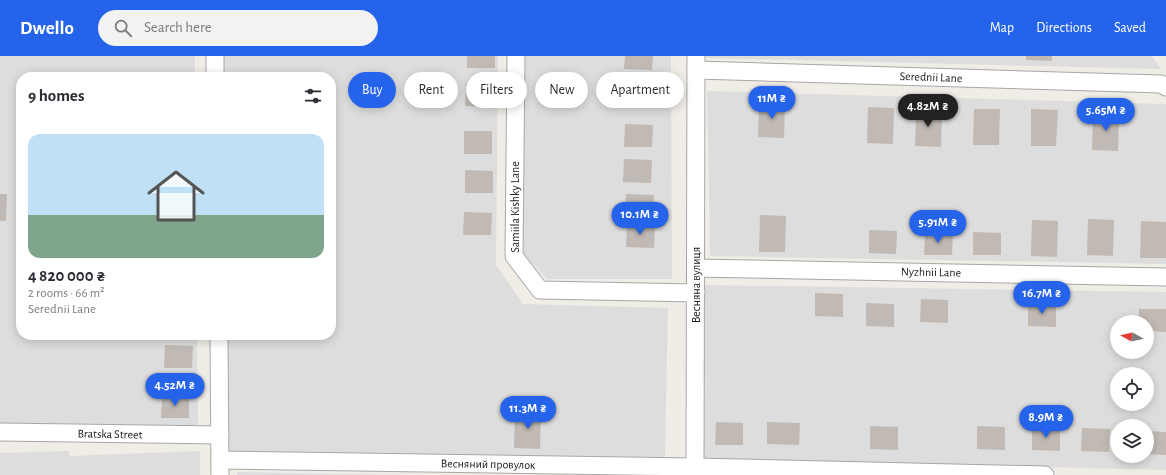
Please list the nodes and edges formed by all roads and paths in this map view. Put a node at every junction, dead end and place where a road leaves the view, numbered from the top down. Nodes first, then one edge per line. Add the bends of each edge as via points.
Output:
1 (215, 56) edge
2 (516, 56) edge
3 (696, 63) edge
4 (215, 72) edge
5 (1166, 86) edge
6 (696, 268) junction
7 (1166, 277) edge
8 (696, 293) junction
9 (219, 340) edge
10 (0, 432) edge
11 (220, 435) junction
12 (220, 467) edge
13 (695, 467) junction
14 (1044, 475) edge

1 - 4 street
2 - 8 street, Samiila Kishky Lane via 514,256 540,290
3 - 5 street, Serednii Lane
3 - 6 street, Весняна вулиця
6 - 7 street, Nyzhnii Lane
6 - 8 street, Весняна вулиця
8 - 13 street, Весняна вулиця
9 - 11 street
10 - 11 street, Bratska Street
11 - 12 street
12 - 13 street, Весняний провулок
13 - 14 street, Весняний провулок

